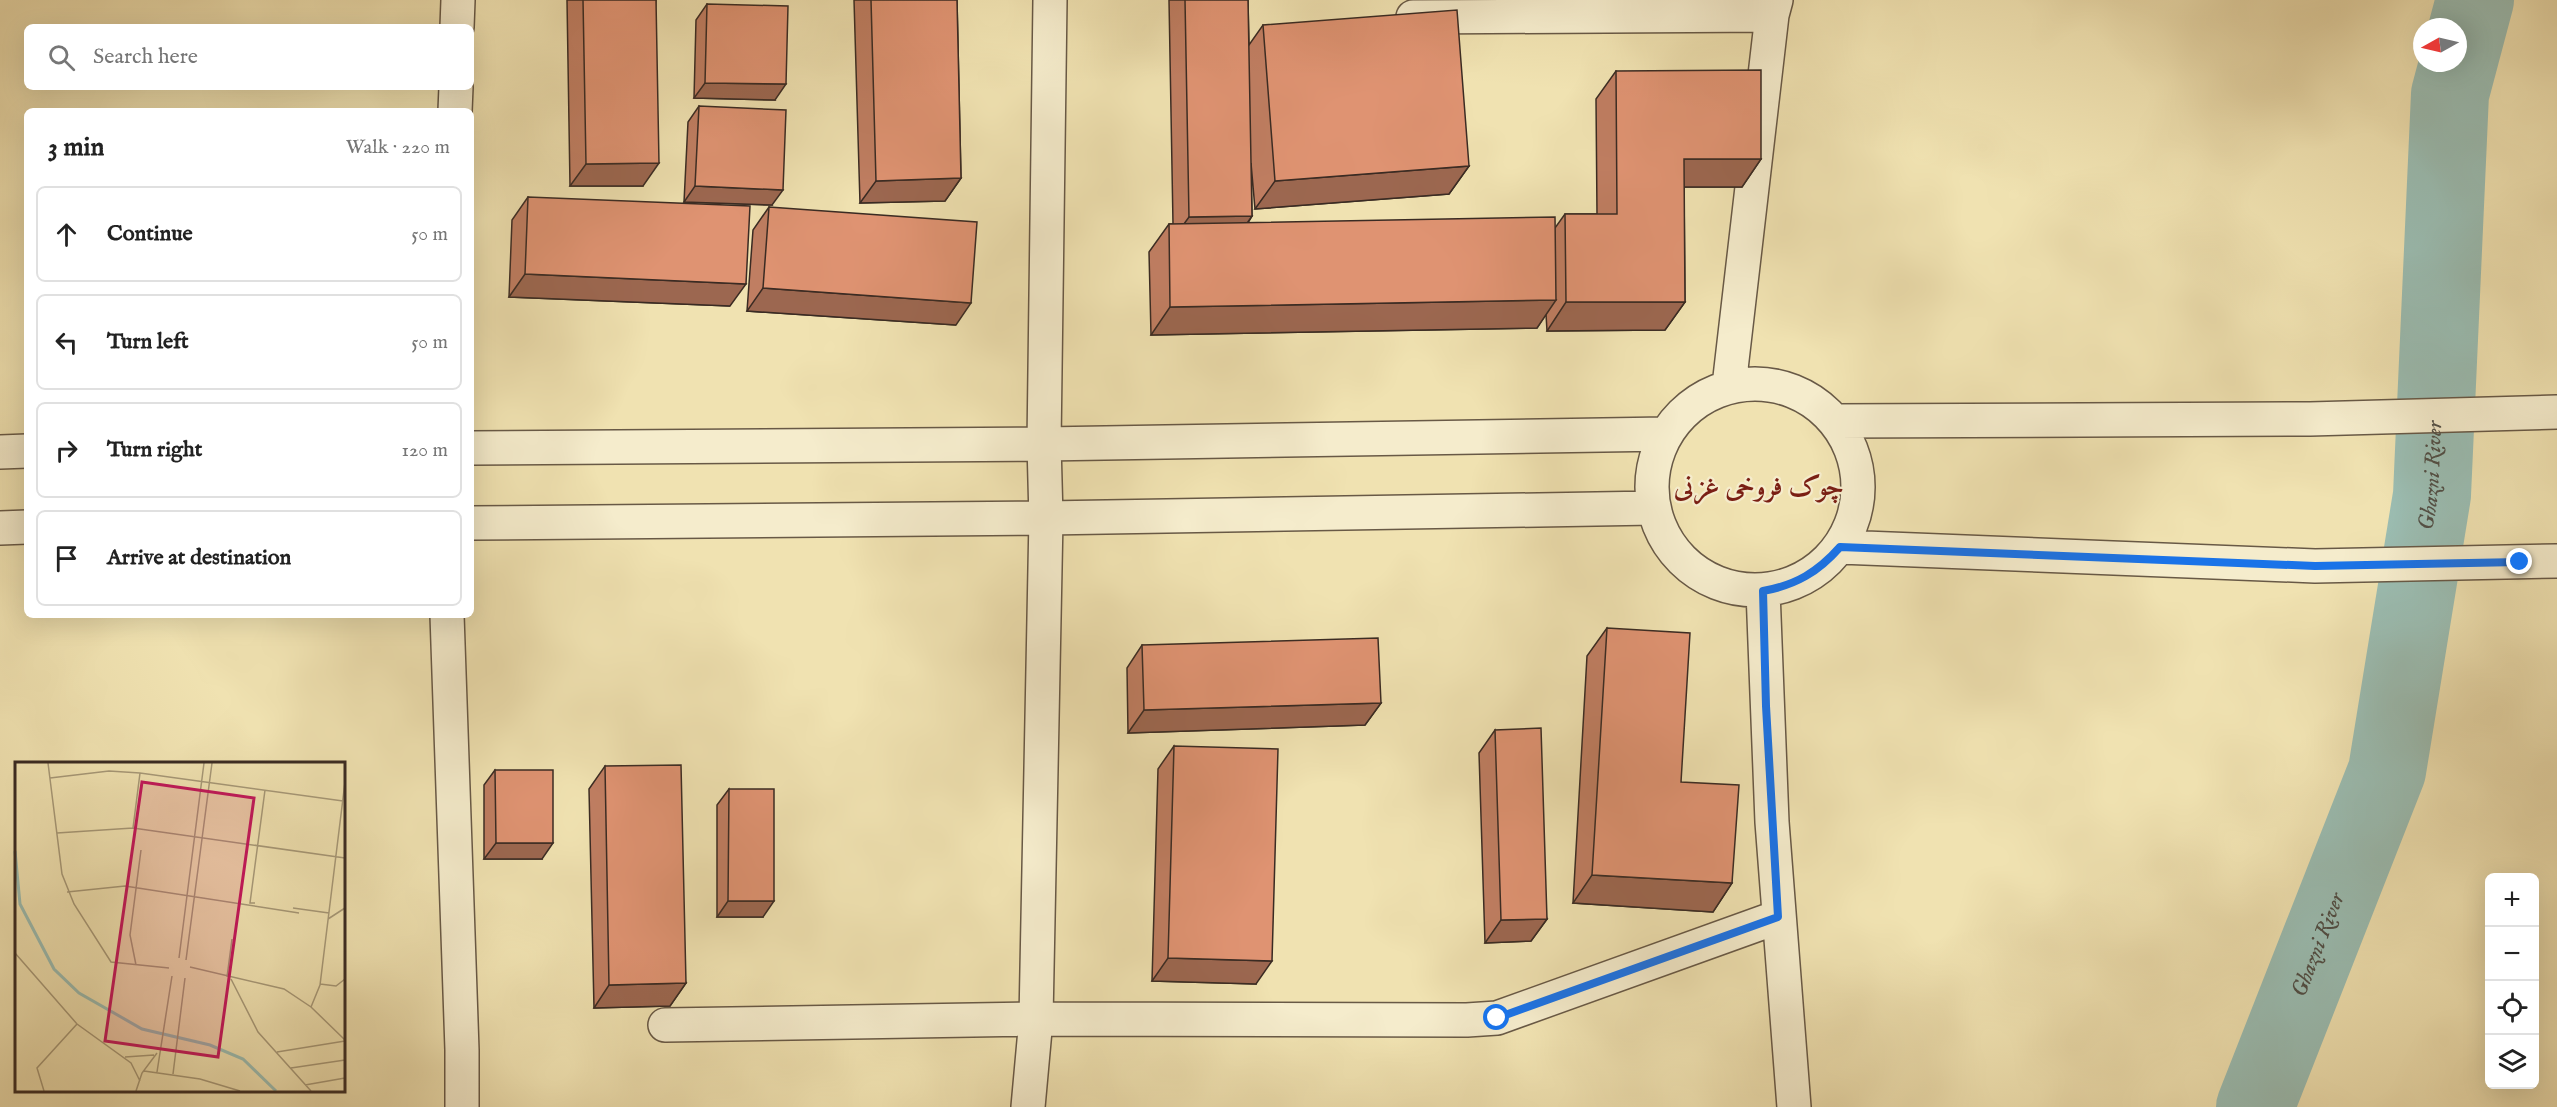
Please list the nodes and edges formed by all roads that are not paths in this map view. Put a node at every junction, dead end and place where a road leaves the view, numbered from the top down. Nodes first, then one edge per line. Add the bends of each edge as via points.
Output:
1 (458, 0) edge
2 (1050, 0) edge
3 (1774, 7) edge
4 (1393, 17) edge
5 (457, 24) edge
6 (456, 90) edge
7 (455, 108) edge
8 (1729, 386) junction
9 (2557, 412) edge
10 (1836, 421) junction
11 (1666, 434) junction
12 (1044, 444) junction
13 (474, 448) edge
14 (24, 451) edge
15 (0, 452) edge
16 (1654, 508) junction
17 (1046, 518) junction
18 (474, 523) edge
19 (24, 527) edge
20 (0, 528) edge
21 (1840, 547) junction
22 (2557, 561) edge
23 (1763, 591) junction
24 (447, 618) edge
25 (1778, 917) junction
26 (1036, 1019) junction
27 (665, 1025) dead end
28 (462, 1107) edge
29 (1028, 1107) edge
30 (1794, 1107) edge

1 - 5 street
2 - 12 street
3 - 4 street
3 - 8 street
6 - 7 street
8 - 10 street via 1768,384 1806,396
8 - 11 street via 1693,403
9 - 10 street via 2310,419
10 - 21 street via 1852,450 1859,483 1854,517
11 - 12 street
11 - 16 street via 1653,470
12 - 13 street
12 - 17 street
14 - 15 street
16 - 17 street
16 - 23 street via 1667,542 1693,570 1726,587
17 - 18 street
17 - 26 street
19 - 20 street
21 - 22 street via 2315,566
21 - 23 street via 1806,578
23 - 25 street
24 - 28 street
25 - 26 street via 1497,1018
25 - 30 street
26 - 27 street
26 - 29 street

